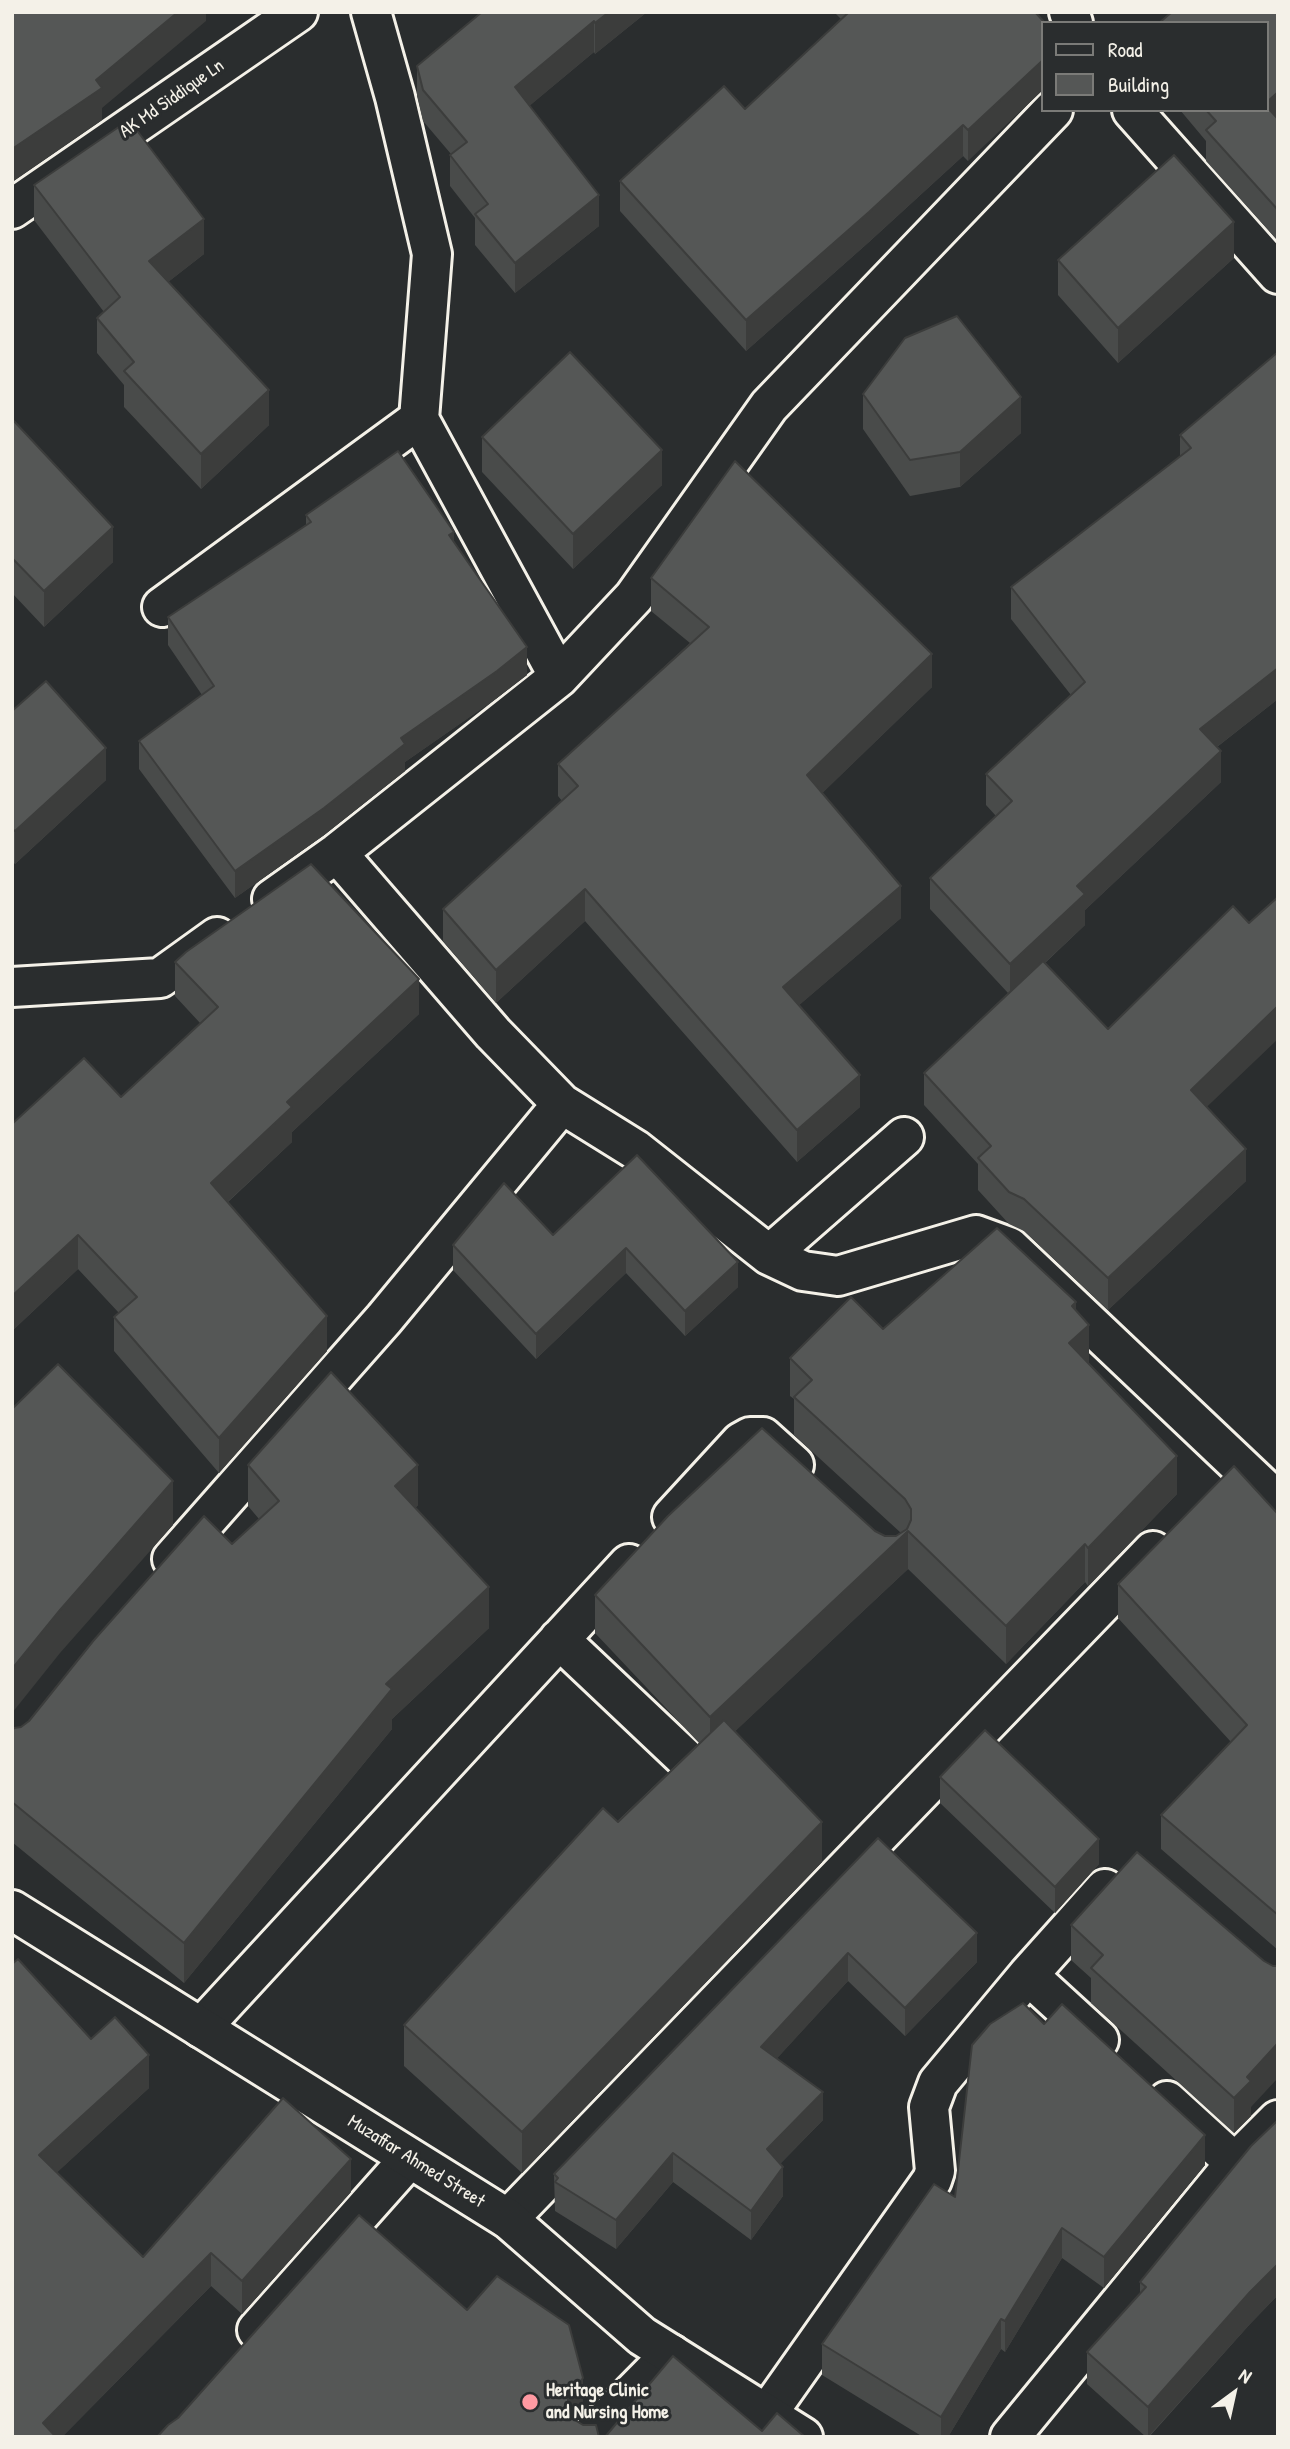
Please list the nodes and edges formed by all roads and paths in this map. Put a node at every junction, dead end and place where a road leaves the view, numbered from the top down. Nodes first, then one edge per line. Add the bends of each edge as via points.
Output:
1 (298, 12) edge
2 (371, 12) edge
3 (1051, 112) edge
4 (1134, 112) edge
5 (12, 209) edge
6 (1278, 274) edge
7 (419, 419) junction
8 (162, 607) dead end
9 (559, 677) junction
10 (337, 853) junction
11 (12, 987) edge
12 (562, 1104) junction
13 (904, 1137) dead end
14 (769, 1255) junction
15 (1237, 1463) junction
16 (822, 1490) edge
17 (1208, 1493) edge
18 (1278, 1502) edge
19 (1180, 1523) edge
20 (149, 1585) edge
21 (559, 1639) junction
22 (688, 1761) edge
23 (1127, 1865) edge
24 (12, 1910) edge
25 (1028, 1975) junction
26 (201, 2028) junction
27 (1278, 2120) edge
28 (409, 2159) junction
29 (1236, 2163) junction
30 (508, 2218) junction
31 (671, 2354) junction
32 (234, 2356) edge
33 (766, 2414) junction
34 (589, 2437) edge
35 (803, 2437) edge
36 (1010, 2437) edge

1 - 5 street, AK Md Siddique Ln
2 - 7 street via 432,254
3 - 9 street via 769,406 634,597
4 - 6 street
7 - 8 street
7 - 9 street
9 - 10 street
10 - 11 street via 160,978
10 - 12 street via 493,1033
12 - 14 street via 636,1150
12 - 20 street via 384,1318
13 - 14 street
14 - 15 street via 803,1271 838,1276 976,1235 1009,1247
15 - 17 street
15 - 18 street
16 - 21 street via 763,1437 741,1442
19 - 30 street
21 - 22 street
21 - 26 street
23 - 25 street
24 - 26 street, Muzaffar Ahmed Street
25 - 29 street
25 - 33 street via 938,2083 929,2107 932,2179
26 - 28 street, Muzaffar Ahmed Street
27 - 29 street
28 - 30 street, Muzaffar Ahmed Street
28 - 32 street
29 - 36 street
30 - 31 street, Muzaffar Ahmed Street via 642,2336
31 - 33 street, Muzaffar Ahmed Street
31 - 34 street
33 - 35 street, Muzaffar Ahmed Street

